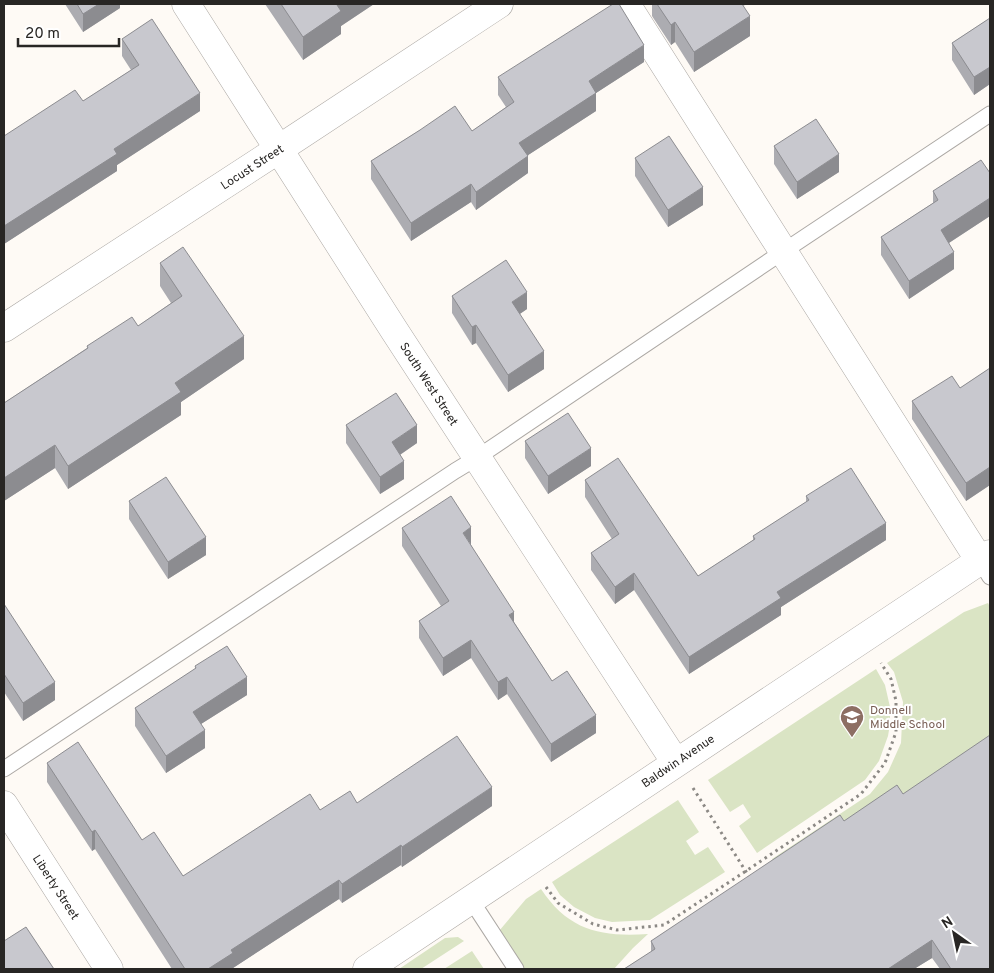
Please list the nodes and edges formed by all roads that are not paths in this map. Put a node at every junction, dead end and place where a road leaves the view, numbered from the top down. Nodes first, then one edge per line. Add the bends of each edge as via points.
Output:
1 (186, 4) edge
2 (499, 4) edge
3 (626, 4) edge
4 (990, 114) edge
5 (279, 149) junction
6 (784, 251) junction
7 (4, 328) edge
8 (478, 457) junction
9 (987, 564) edge
10 (676, 762) junction
11 (4, 769) edge
12 (4, 805) edge
13 (471, 900) junction
14 (109, 969) edge
15 (367, 969) edge
16 (516, 969) edge

1 - 5 street, South West Street
2 - 5 street, Locust Street
3 - 6 street
4 - 6 lane
5 - 7 street, Locust Street
5 - 8 street, South West Street
6 - 8 lane
6 - 9 street
8 - 10 street, South West Street
8 - 11 lane
9 - 10 street, Baldwin Avenue
10 - 13 street, Baldwin Avenue
12 - 14 street, Liberty Street
13 - 15 street, Baldwin Avenue
13 - 16 lane

